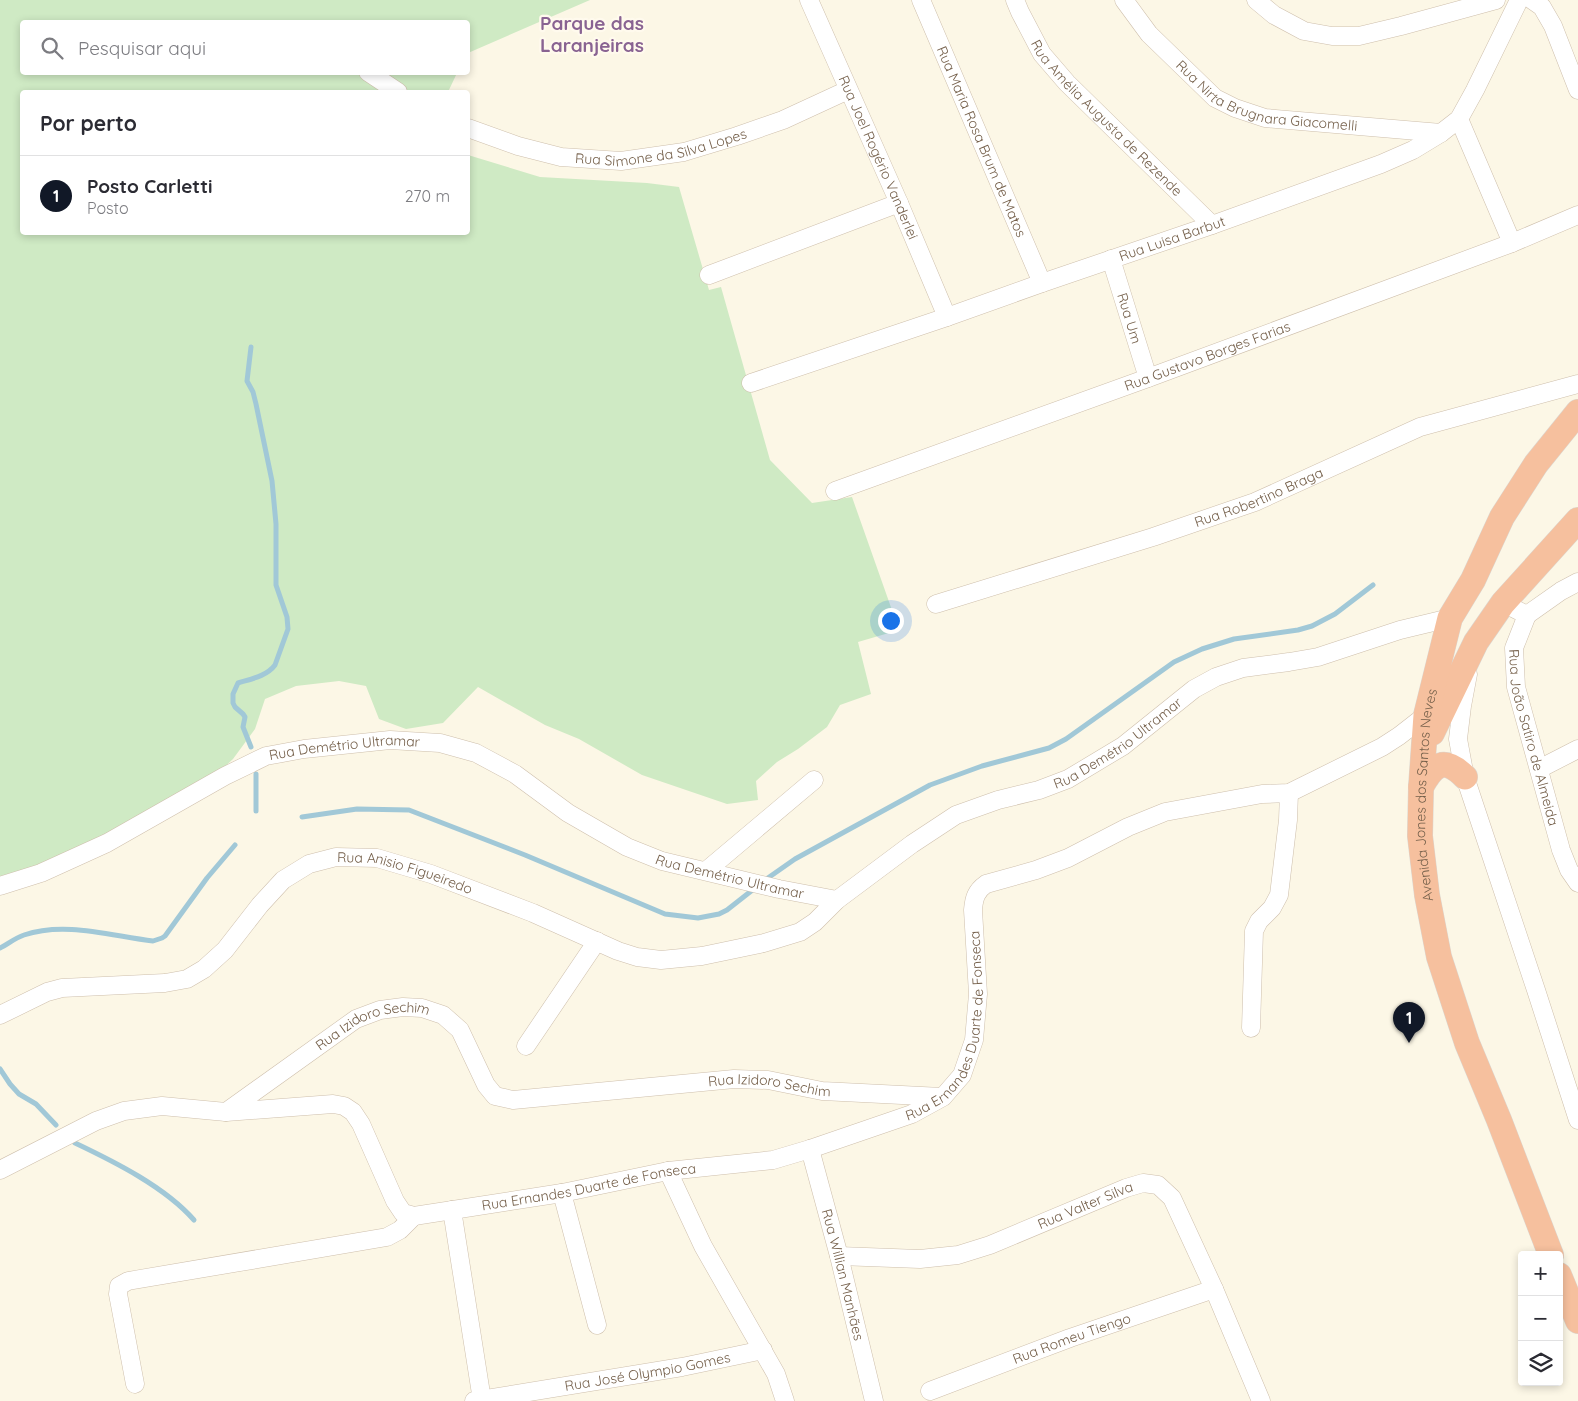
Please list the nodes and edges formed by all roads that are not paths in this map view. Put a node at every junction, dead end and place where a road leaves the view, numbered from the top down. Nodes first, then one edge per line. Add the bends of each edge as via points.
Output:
1 (809, 0) edge
2 (921, 0) edge
3 (1015, 0) edge
4 (1124, 0) edge
5 (1256, 0) edge
6 (1496, 0) edge
7 (1519, 0) edge
8 (1532, 0) edge
9 (372, 75) edge
10 (395, 90) edge
11 (848, 90) junction
12 (1578, 90) edge
13 (1459, 119) junction
14 (470, 129) edge
15 (1441, 133) junction
16 (899, 203) junction
17 (1578, 215) edge
18 (1212, 225) junction
19 (1512, 243) junction
20 (1111, 260) junction
21 (709, 275) dead end
22 (1042, 283) junction
23 (947, 317) junction
24 (1148, 378) junction
25 (751, 382) dead end
26 (1578, 384) edge
27 (1578, 412) edge
28 (835, 491) dead end
29 (1578, 520) edge
30 (1473, 580) junction
31 (1578, 582) edge
32 (1503, 602) junction
33 (936, 604) dead end
34 (1527, 615) junction
35 (1450, 618) junction
36 (1476, 642) junction
37 (1449, 697) junction
38 (1426, 715) junction
39 (1458, 739) junction
40 (1578, 749) edge
41 (1423, 753) junction
42 (1539, 770) junction
43 (1465, 777) junction
44 (814, 780) dead end
45 (1421, 787) junction
46 (1289, 793) junction
47 (706, 871) junction
48 (1578, 883) edge
49 (0, 886) edge
50 (838, 900) junction
51 (597, 941) junction
52 (0, 1016) edge
53 (1251, 1028) dead end
54 (526, 1046) dead end
55 (943, 1097) junction
56 (226, 1112) junction
57 (1578, 1120) edge
58 (810, 1149) junction
59 (0, 1170) edge
60 (668, 1170) junction
61 (562, 1193) junction
62 (452, 1210) junction
63 (414, 1216) junction
64 (1550, 1251) edge
65 (839, 1256) junction
66 (1563, 1285) edge
67 (1214, 1289) junction
68 (1578, 1321) edge
69 (597, 1325) dead end
70 (763, 1350) junction
71 (135, 1384) dead end
72 (930, 1391) dead end
73 (478, 1400) edge
74 (1257, 1400) edge
75 (785, 1401) edge
76 (874, 1401) edge

1 - 11 street, Rua Joel Rogério Vanderlei
2 - 22 street, Rua Maria Rosa Brum de Matos
3 - 18 street, Rua Amélia Augusta de Rezende via 1042,54 1067,83
4 - 15 street, Rua Nirta Brugnara Giacomelli via 1149,34 1215,98 1235,108 1265,118
5 - 6 street via 1274,15 1304,31 1359,36
7 - 13 street, Rua Luisa Barbut
8 - 12 street via 1542,7 1553,26
9 - 10 street
11 - 14 street, Rua Simone da Silva Lopes via 783,120 737,136 684,152 621,161 562,157
11 - 16 street, Rua Joel Rogério Vanderlei
13 - 15 street, Rua Luisa Barbut
13 - 19 street
15 - 18 street, Rua Luisa Barbut via 1382,164
16 - 21 street
16 - 23 street, Rua Joel Rogério Vanderlei
17 - 19 street, Rua Gustavo Borges Farias
18 - 20 street, Rua Luisa Barbut
19 - 24 street, Rua Gustavo Borges Farias
20 - 22 street, Rua Luisa Barbut
20 - 24 street, Rua Um
22 - 23 street, Rua Luisa Barbut
23 - 25 street, Rua Luisa Barbut
24 - 28 street, Rua Gustavo Borges Farias
26 - 33 street, Rua Robertino Braga via 1420,427 1255,502
27 - 30 highway, Avenida Jones dos Santos Neves via 1536,464 1502,517
29 - 32 highway
30 - 35 highway, Avenida Jones dos Santos Neves
30 - 37 highway
31 - 34 street
32 - 34 street
32 - 36 highway
34 - 42 street, Rua João Satiro de Almeida via 1514,648 1516,687
35 - 38 highway, Avenida Jones dos Santos Neves
35 - 50 street, Rua Demétrio Ultramar via 1400,630 1318,657 1243,668 1216,677 1194,689 1123,746 1068,779 956,815
36 - 37 highway
36 - 39 street
37 - 39 street
37 - 41 highway
38 - 41 highway, Avenida Jones dos Santos Neves
38 - 46 street, Rua Ernandes Duarte de Fonseca via 1382,746
39 - 43 street
40 - 42 street
41 - 45 highway, Avenida Jones dos Santos Neves
42 - 48 street, Rua João Satiro de Almeida via 1560,850
43 - 45 highway via 1456,768 1439,766
43 - 57 street
44 - 47 street
45 - 64 highway, Avenida Jones dos Santos Neves via 1420,836 1439,957 1467,1043
46 - 53 street via 1279,895 1254,931
46 - 55 street, Rua Ernandes Duarte de Fonseca via 1262,794 1164,812 1068,858 986,884 980,889 974,897 973,910 978,994 974,1040 962,1075
47 - 49 street, Rua Demétrio Ultramar via 627,847 476,752 440,743 390,740 266,756 107,843 41,873
47 - 50 street, Rua Demétrio Ultramar
50 - 51 street, Rua Anisio Figueiredo via 800,932 702,956 653,959 631,955
51 - 52 street, Rua Anisio Figueiredo via 431,874 377,858 336,857 309,864 283,880 225,950 187,978 165,983 62,988 47,992
51 - 54 street
55 - 56 street, Rua Izidoro Sechim via 822,1091 768,1080 734,1079 513,1100 495,1096 486,1085 460,1030 449,1020 422,1008 403,1007 380,1010 356,1019
55 - 58 street, Rua Ernandes Duarte de Fonseca via 912,1114
56 - 59 street via 162,1106 124,1110
56 - 63 street via 333,1104 344,1106 361,1124 403,1213
58 - 60 street, Rua Ernandes Duarte de Fonseca via 772,1160
58 - 65 street, Rua Willian Manhães
60 - 61 street, Rua Ernandes Duarte de Fonseca
60 - 70 street via 703,1246
61 - 62 street, Rua Ernandes Duarte de Fonseca
61 - 69 street
62 - 63 street, Rua Ernandes Duarte de Fonseca
62 - 73 street
63 - 71 street via 387,1237 128,1281 119,1286
65 - 67 street, Rua Valter Silva via 920,1259 958,1256 1143,1183 1158,1186 1172,1198
65 - 76 street, Rua Willian Manhães
66 - 68 highway
67 - 72 street, Rua Romeu Tiengo via 1070,1338
67 - 74 street, Rua Valter Silva
70 - 73 street, Rua José Olympio Gomes via 682,1367
70 - 75 street

